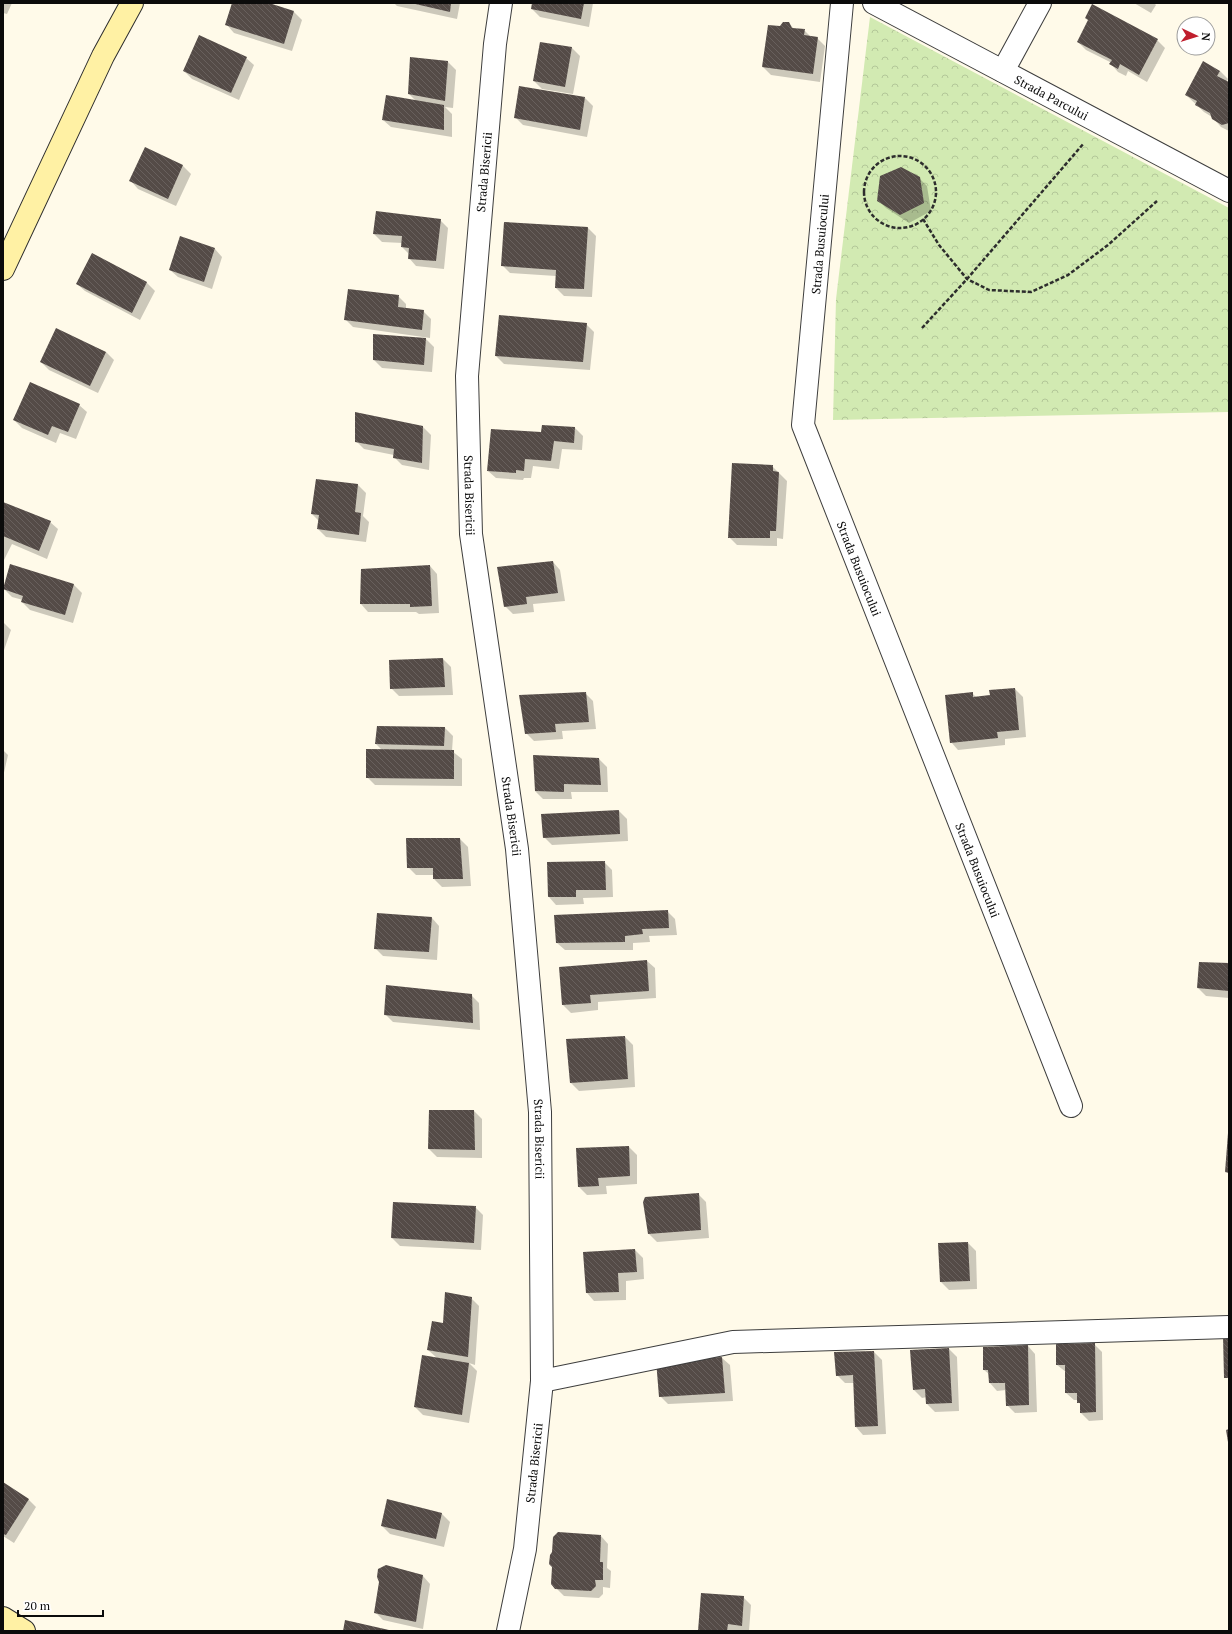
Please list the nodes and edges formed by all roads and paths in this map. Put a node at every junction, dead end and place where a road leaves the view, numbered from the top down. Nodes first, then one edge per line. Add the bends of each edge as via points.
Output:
1 (132, 3) edge
2 (501, 3) edge
3 (842, 3) edge
4 (874, 3) edge
5 (1040, 3) edge
6 (1003, 71) junction
7 (1102, 122) junction
8 (1229, 190) edge
9 (1157, 201) dead end
10 (923, 218) junction
11 (3, 269) edge
12 (967, 279) junction
13 (922, 328) dead end
14 (1071, 1106) dead end
15 (1229, 1327) edge
16 (542, 1381) junction
17 (3, 1618) edge
18 (24, 1631) edge
19 (508, 1631) edge

1 - 11 main road via 103,56
2 - 16 street, Strada Bisericii via 495,44 467,376 471,534 517,849 538,1096
3 - 14 street, Strada Busuiocului via 803,425
4 - 6 street, Strada Parcului
5 - 6 street
6 - 7 street, Strada Parcului
7 - 8 street, Strada Parcului
7 - 12 path
9 - 12 path via 1108,245 1068,275 1031,292 989,290
10 - 10 path via 931,209 935,198 935,186 924,165 903,156 891,157 871,170 864,192 871,214 891,227 902,228 914,225
10 - 12 path via 939,245
12 - 13 path
15 - 16 street via 733,1342
16 - 19 street, Strada Bisericii via 525,1549
17 - 18 main road

